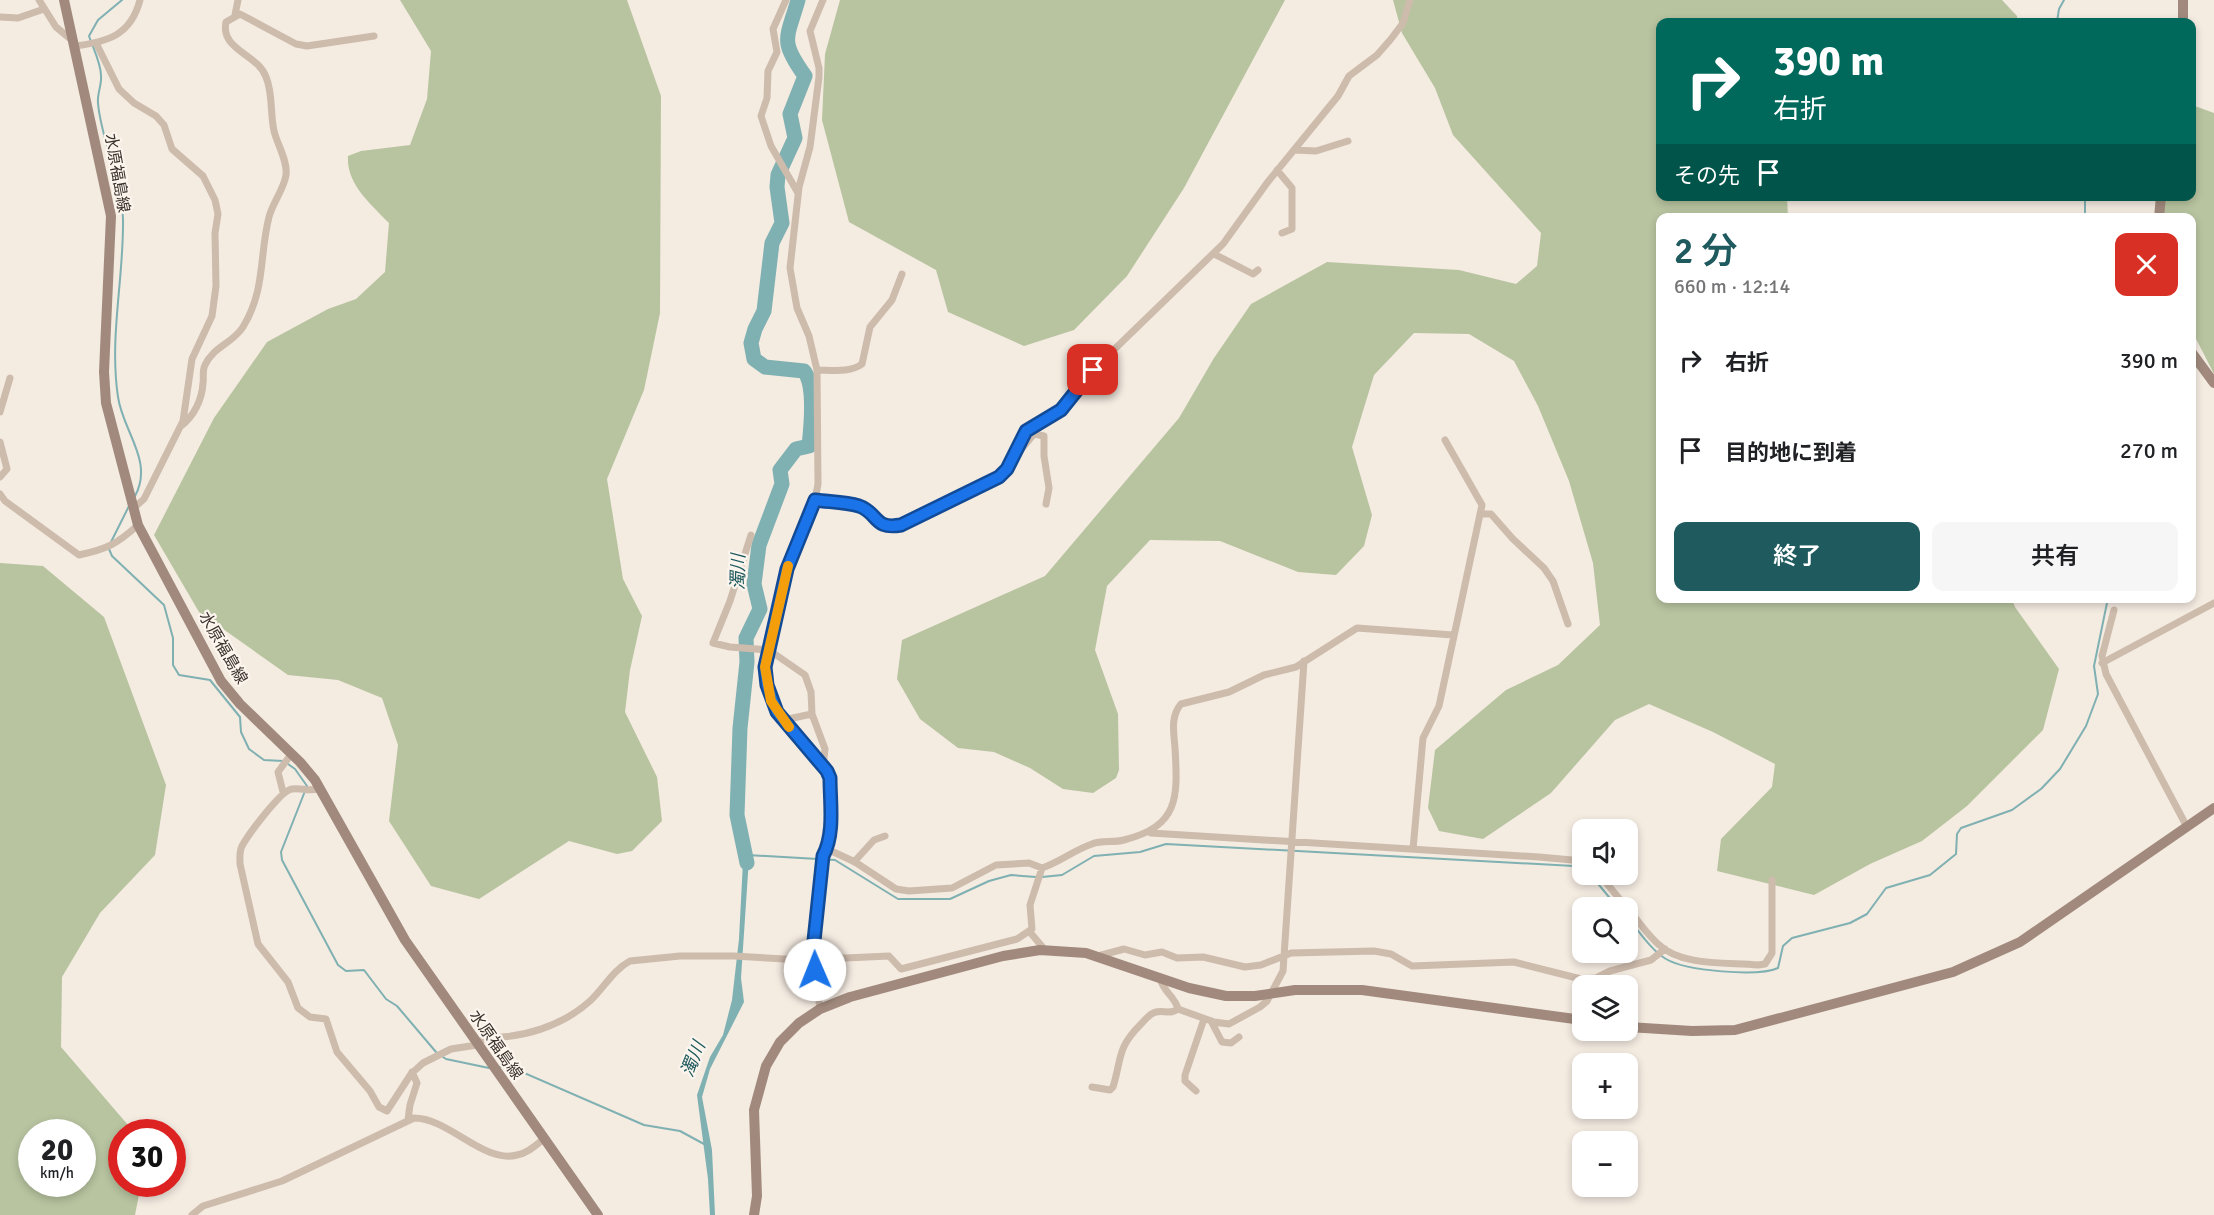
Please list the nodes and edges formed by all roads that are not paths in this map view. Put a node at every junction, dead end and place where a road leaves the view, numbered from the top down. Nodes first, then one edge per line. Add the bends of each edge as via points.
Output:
1 (39, 0) edge
2 (64, 0) edge
3 (140, 0) edge
4 (238, 0) edge
5 (786, 0) edge
6 (823, 0) edge
7 (1410, 0) edge
8 (2183, 0) edge
9 (44, 9) junction
10 (235, 15) junction
11 (0, 17) edge
12 (2183, 18) edge
13 (374, 36) dead end
14 (96, 43) junction
15 (75, 44) junction
16 (1348, 141) dead end
17 (1295, 150) junction
18 (1277, 170) junction
19 (798, 193) junction
20 (1282, 233) dead end
21 (1214, 254) junction
22 (1258, 270) dead end
23 (902, 274) dead end
24 (2196, 358) edge
25 (817, 370) junction
26 (10, 378) dead end
27 (2214, 383) edge
28 (0, 412) edge
29 (181, 426) junction
30 (1445, 440) dead end
31 (0, 442) edge
32 (1012, 459) junction
33 (0, 477) edge
34 (0, 494) edge
35 (815, 500) junction
36 (1046, 504) dead end
37 (135, 507) junction
38 (1480, 514) junction
39 (138, 525) junction
40 (751, 535) dead end
41 (2214, 603) edge
42 (2114, 610) dead end
43 (1568, 624) dead end
44 (1453, 635) junction
45 (769, 650) junction
46 (1304, 661) junction
47 (2102, 663) junction
48 (812, 714) junction
49 (783, 720) junction
50 (292, 753) junction
51 (823, 767) junction
52 (319, 788) junction
53 (283, 792) junction
54 (2214, 808) edge
55 (2187, 826) junction
56 (1148, 833) junction
57 (885, 836) dead end
58 (827, 849) junction
59 (1290, 849) junction
60 (1413, 849) junction
61 (1572, 860) edge
62 (854, 862) junction
63 (1041, 871) junction
64 (1773, 880) dead end
65 (1608, 885) edge
66 (1618, 897) edge
67 (1638, 923) edge
68 (1029, 931) junction
69 (1045, 950) junction
70 (1661, 953) junction
71 (1283, 955) junction
72 (1098, 956) junction
73 (813, 960) junction
74 (1160, 978) junction
75 (1270, 994) junction
76 (820, 1009) junction
77 (1178, 1009) junction
78 (1572, 1019) edge
79 (1208, 1020) junction
80 (1638, 1028) edge
81 (1239, 1037) dead end
82 (477, 1045) junction
83 (412, 1072) junction
84 (1092, 1087) dead end
85 (1196, 1091) dead end
86 (408, 1120) junction
87 (545, 1138) junction
88 (192, 1215) edge
89 (598, 1215) edge
90 (754, 1215) edge

1 - 9 street
2 - 15 street, 水原福島線
3 - 14 street via 127,27
4 - 10 street
5 - 19 street via 773,29 777,52 768,71 767,98 760,116 771,146
6 - 19 street via 810,31 819,68 810,147
7 - 17 street via 1403,23 1391,39 1349,76
8 - 12 street
9 - 11 street via 18,18
9 - 15 street via 60,32
10 - 13 street via 249,16 297,44 308,46
10 - 29 street via 226,22 224,31 228,41 260,65 266,75 274,131 286,176 269,217 262,278 248,317 242,329 219,347 205,365 196,408
14 - 15 street
14 - 29 street via 119,89 164,125 172,149 203,176 215,200 218,214 212,316 192,359
15 - 37 street, 水原福島線 via 111,216 106,403
16 - 17 street via 1316,151
17 - 18 street
18 - 20 street via 1292,188 1292,229
18 - 21 street
19 - 25 street via 790,268 797,308
21 - 22 street via 1253,274
21 - 32 street via 1093,370 1065,406 1026,431
23 - 25 street via 892,300 870,327 862,364 850,369
24 - 27 street
25 - 35 street
26 - 28 street
29 - 37 street via 144,499
30 - 38 street via 1482,505
31 - 33 street via 7,469
32 - 35 street via 999,477 901,525 881,525 860,507
32 - 36 street via 1034,434 1044,436 1049,488
34 - 39 street via 79,555 106,550
35 - 45 street via 787,569
37 - 39 street, 水原福島線
38 - 43 street via 1491,514 1544,568 1553,581
38 - 44 street
39 - 50 street, 水原福島線 via 221,681
40 - 45 street via 713,643
41 - 47 street
42 - 47 street
44 - 46 street via 1357,628
44 - 60 street via 1439,706 1423,738
45 - 48 street via 805,675
45 - 49 street via 765,667 767,685 771,701
46 - 56 street via 1229,692 1181,704 1174,718 1177,797
46 - 59 street
47 - 55 street
48 - 49 street
48 - 51 street via 825,749
49 - 51 street
50 - 52 street, 水原福島線
50 - 53 street via 279,772
51 - 58 street via 830,778
52 - 53 street
52 - 82 street, 水原福島線 via 405,940
53 - 83 street via 240,852 258,944 288,982 298,1008 310,1017 326,1019 337,1052 382,1109 390,1109
54 - 55 street
55 - 80 street via 2020,942 1953,972 1735,1030
56 - 59 street
56 - 63 street via 1091,844
57 - 62 street via 874,840
58 - 62 street
58 - 73 street via 823,856
59 - 60 street
59 - 71 street
60 - 61 street
62 - 63 street via 896,889 909,891 952,888 996,865 1029,862
63 - 68 street via 1030,905 1033,924
64 - 70 street via 1772,953 1765,964 1694,960
65 - 66 street
67 - 70 street
68 - 69 street
68 - 73 street via 1017,939 901,969 890,956
69 - 72 street
69 - 76 street via 1003,956 850,997
70 - 71 street via 1596,978 1581,979 1514,962 1412,966 1391,954 1374,951
71 - 72 street via 1245,968 1203,957 1177,958 1162,952 1145,955 1124,949
71 - 75 street via 1283,971
72 - 74 street
73 - 76 street
73 - 82 street via 734,956 630,961 591,1000 557,1023 518,1035 485,1037
74 - 75 street via 1226,996
74 - 77 street via 1162,988
75 - 78 street via 1362,990
75 - 79 street via 1260,1007 1239,1020 1229,1024
76 - 90 street via 780,1041 758,1088 754,1110
77 - 79 street
77 - 84 street via 1150,1015 1123,1045 1113,1087
79 - 81 street via 1222,1042 1231,1043
79 - 85 street via 1185,1075 1185,1081
82 - 83 street via 451,1049
82 - 87 street, 水原福島線
83 - 86 street via 417,1083
86 - 87 street via 432,1120 506,1156 526,1152
86 - 88 street via 282,1181 203,1206
87 - 89 street, 水原福島線

